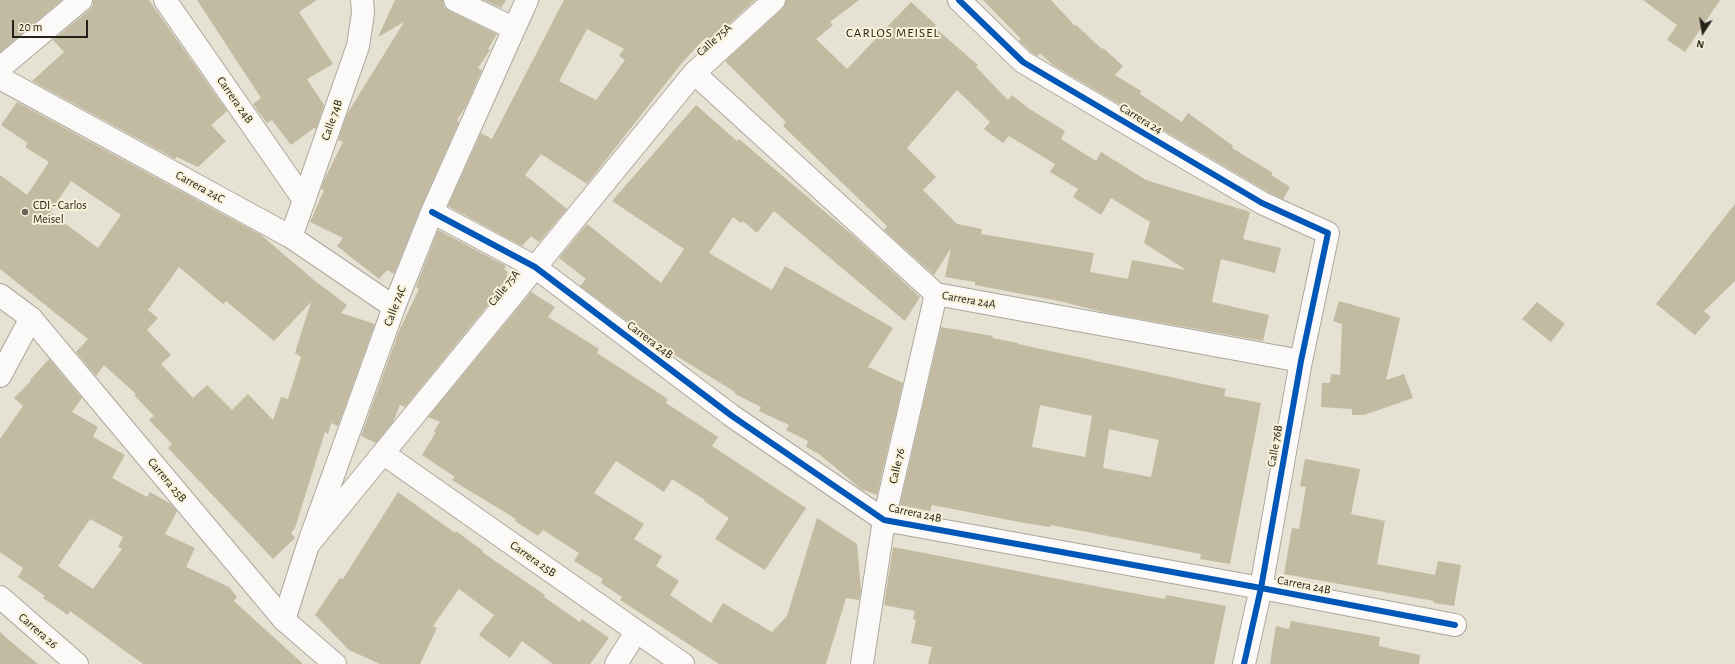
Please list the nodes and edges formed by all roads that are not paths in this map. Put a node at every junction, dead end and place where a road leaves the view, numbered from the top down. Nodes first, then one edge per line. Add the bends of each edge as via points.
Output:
1 (81, 0) edge
2 (165, 0) edge
3 (362, 0) edge
4 (455, 0) edge
5 (527, 0) edge
6 (774, 0) edge
7 (959, 0) edge
8 (513, 28) junction
9 (0, 68) edge
10 (694, 73) junction
11 (0, 78) edge
12 (304, 200) junction
13 (432, 212) junction
14 (1328, 233) joint
15 (291, 237) junction
16 (535, 268) junction
17 (936, 294) junction
18 (0, 295) edge
19 (394, 307) junction
20 (31, 318) junction
21 (1301, 361) junction
22 (0, 376) edge
23 (384, 454) junction
24 (884, 520) junction
25 (308, 545) junction
26 (1261, 588) junction
27 (0, 597) edge
28 (284, 620) junction
29 (1455, 626) dead end
30 (636, 632) junction
31 (77, 664) edge
32 (335, 664) edge
33 (616, 664) edge
34 (683, 664) edge
35 (862, 664) edge
36 (1244, 664) edge

1 - 9 street
2 - 12 street, Carrera 24B
3 - 12 street, Calle 74B via 363,14 358,46
4 - 8 street
5 - 8 street, Calle 74C
6 - 10 street, Calle 75A
7 - 14 street, Carrera 24 via 1023,62 1262,203
8 - 13 street, Calle 74C
10 - 16 street, Calle 75A
10 - 17 street, Carrera 24A
11 - 15 street, Carrera 24C
12 - 15 street, Calle 74B
13 - 16 street, Carrera 24B
13 - 19 street, Calle 74C
14 - 21 street, Calle 76B
15 - 19 street, Carrera 24C
16 - 23 street, Calle 75A
16 - 24 street, Carrera 24B via 732,416
17 - 21 street, Carrera 24A
17 - 24 street, Calle 76
18 - 20 street, Carrera 25B
19 - 25 street, Calle 74C
20 - 22 street
20 - 28 street, Carrera 25B
21 - 26 street, Calle 76B
23 - 25 street, Calle 75A
23 - 30 street, Carrera 25B
24 - 26 street, Carrera 24B
24 - 35 street, Calle 76
25 - 28 street, Calle 74C
26 - 29 street, Carrera 24B
26 - 36 street, Calle 76B
27 - 31 street, Carrera 26
28 - 32 street, Carrera 25B
30 - 33 street
30 - 34 street, Carrera 25B

